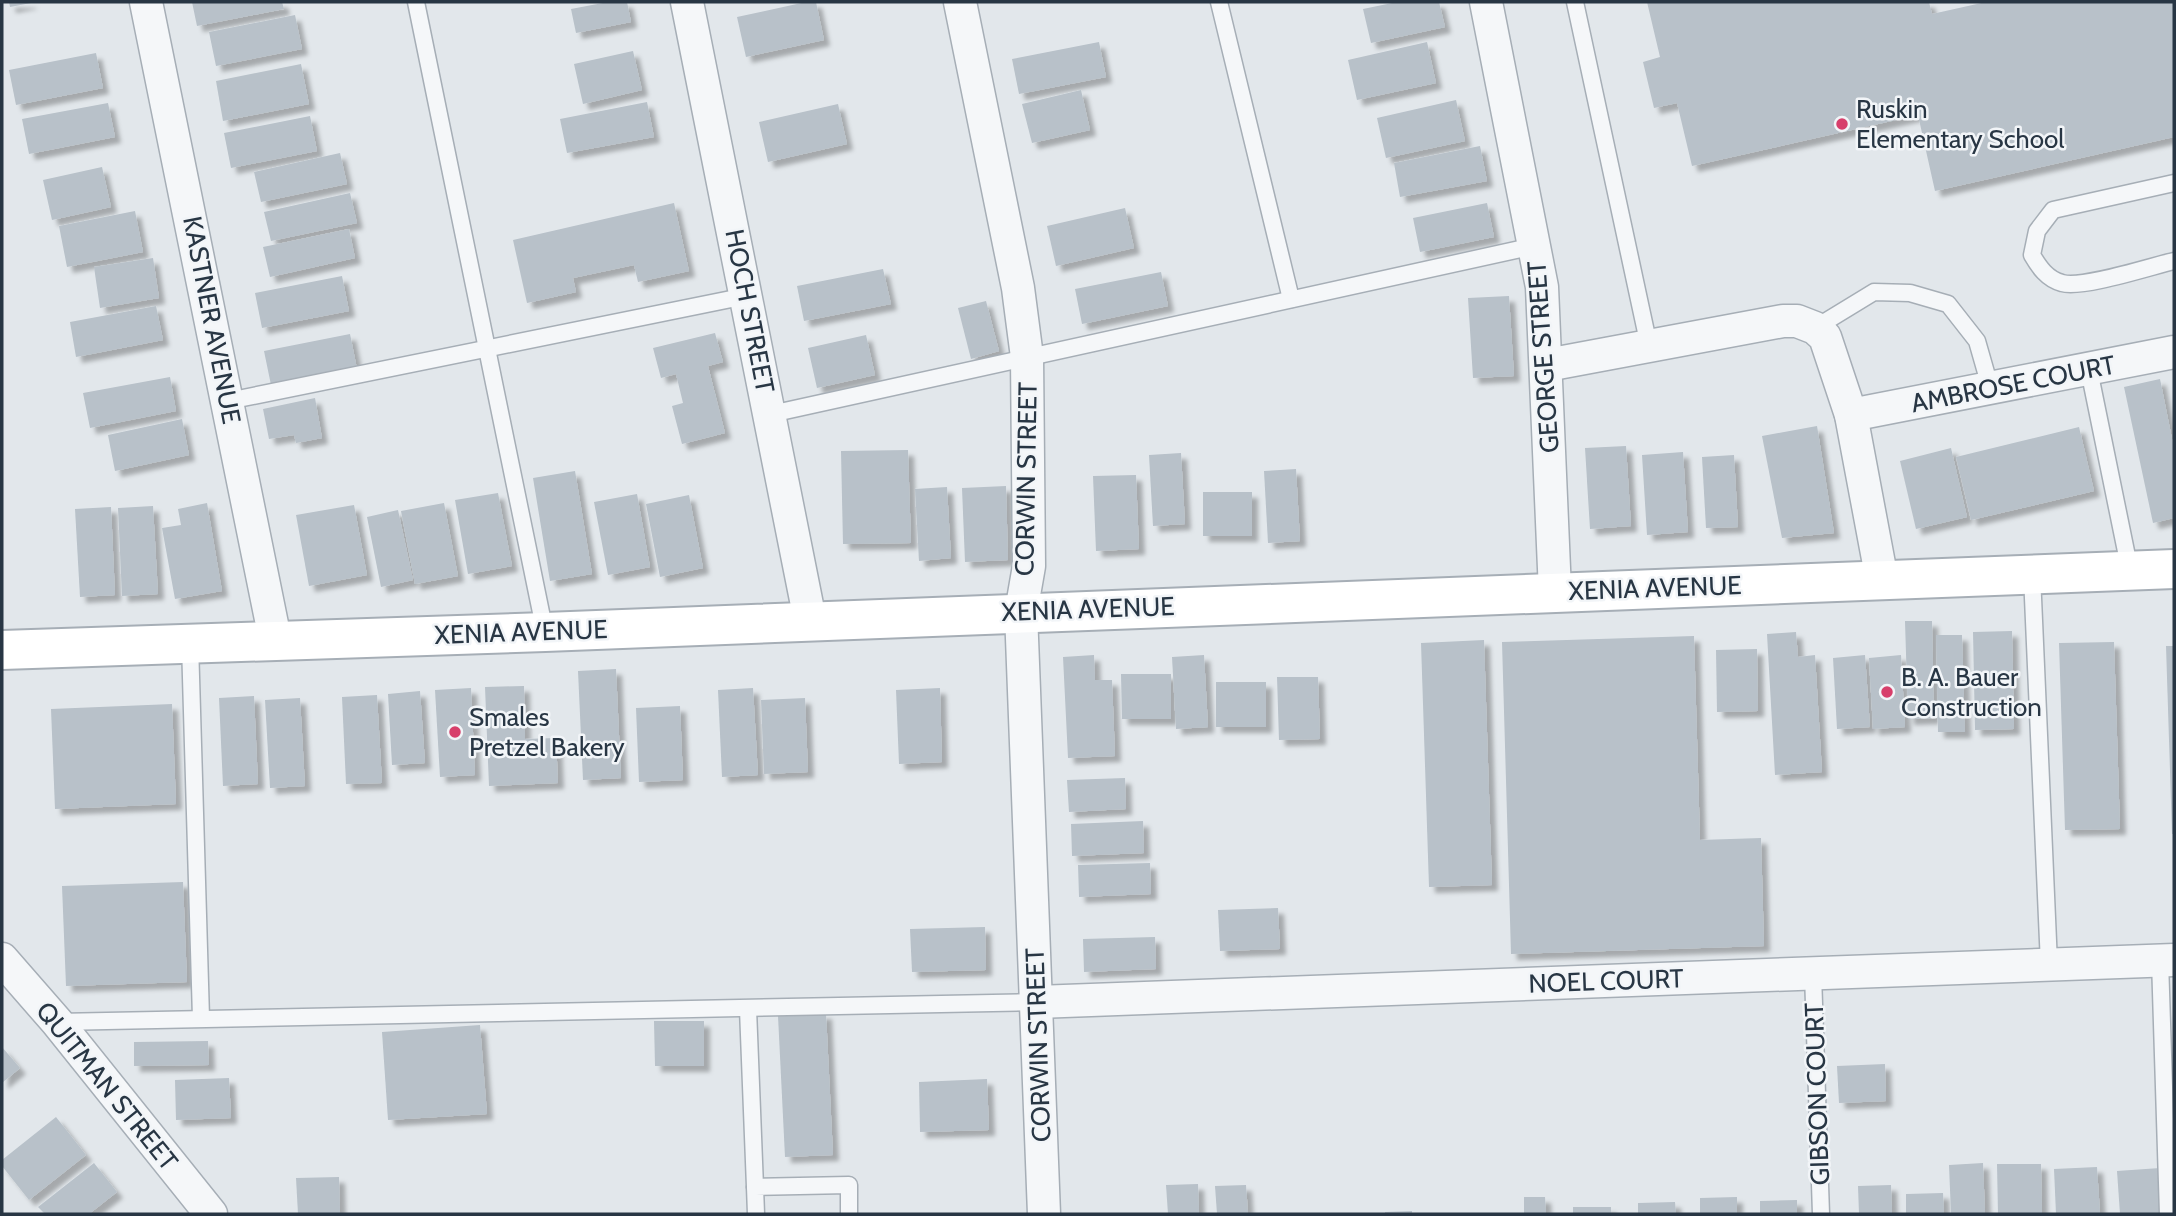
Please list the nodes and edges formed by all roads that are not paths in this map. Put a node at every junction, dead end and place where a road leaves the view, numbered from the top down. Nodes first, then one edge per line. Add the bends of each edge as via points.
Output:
1 (146, 2) edge
2 (416, 2) edge
3 (687, 2) edge
4 (960, 2) edge
5 (1219, 2) edge
6 (1486, 2) edge
7 (1575, 2) edge
8 (2174, 183) edge
9 (1534, 246) junction
10 (2174, 261) edge
11 (746, 296) junction
12 (1292, 299) junction
13 (1815, 328) junction
14 (1649, 346) junction
15 (487, 348) junction
16 (2174, 352) edge
17 (1027, 357) junction
18 (1547, 365) junction
19 (2089, 370) junction
20 (1991, 390) junction
21 (228, 401) junction
22 (771, 414) junction
23 (1851, 415) junction
24 (2174, 569) edge
25 (2130, 571) junction
26 (2032, 575) junction
27 (1882, 580) junction
28 (1555, 592) junction
29 (1021, 611) junction
30 (810, 620) junction
31 (545, 632) junction
32 (275, 639) junction
33 (3, 643) edge
34 (190, 643) junction
35 (2, 959) edge
36 (2167, 960) edge
37 (2049, 964) junction
38 (1813, 974) junction
39 (1037, 1003) junction
40 (748, 1009) junction
41 (201, 1017) junction
42 (57, 1022) junction
43 (755, 1187) junction
44 (211, 1214) edge
45 (755, 1214) edge
46 (849, 1214) edge
47 (1044, 1214) edge
48 (1821, 1214) edge
49 (2168, 1214) edge

1 - 21 street, KASTNER AVENUE
2 - 15 lane
3 - 11 street, HOCH STREET
4 - 17 street, CORWIN STREET via 1018,288
5 - 12 lane
6 - 9 street, GEORGE STREET
7 - 14 lane
8 - 10 lane via 2053,210 2036,231 2032,255 2041,271 2063,284
9 - 12 lane
9 - 18 street, GEORGE STREET via 1542,287
11 - 15 lane
11 - 22 street, HOCH STREET
12 - 17 lane
13 - 14 street via 1783,321
13 - 20 lane via 1874,292 1910,293 1948,304 1977,341
13 - 23 street via 1825,337
14 - 18 street
15 - 21 lane
15 - 31 lane
16 - 19 street, AMBROSE COURT
17 - 22 lane
17 - 29 street, CORWIN STREET via 1029,566
18 - 28 street, GEORGE STREET
19 - 20 street, AMBROSE COURT
19 - 25 lane
20 - 23 street, AMBROSE COURT
21 - 32 street, KASTNER AVENUE
22 - 30 street, HOCH STREET
23 - 27 street
24 - 25 street, XENIA AVENUE
25 - 26 street, XENIA AVENUE
26 - 27 street, XENIA AVENUE
26 - 37 lane
27 - 28 street, XENIA AVENUE
28 - 29 street, XENIA AVENUE
29 - 30 street, XENIA AVENUE
29 - 39 street, CORWIN STREET
30 - 31 street, XENIA AVENUE
31 - 32 street, XENIA AVENUE
32 - 34 street, XENIA AVENUE
33 - 34 street, XENIA AVENUE
34 - 41 lane
35 - 42 street, QUITMAN STREET
36 - 37 street, NOEL COURT
36 - 49 lane
37 - 38 street, NOEL COURT
38 - 39 street, NOEL COURT
38 - 48 lane, GIBSON COURT
39 - 40 lane
39 - 47 street, CORWIN STREET
40 - 41 lane
40 - 43 lane
41 - 42 lane
42 - 44 street, QUITMAN STREET
43 - 45 lane
43 - 46 lane via 849,1185

